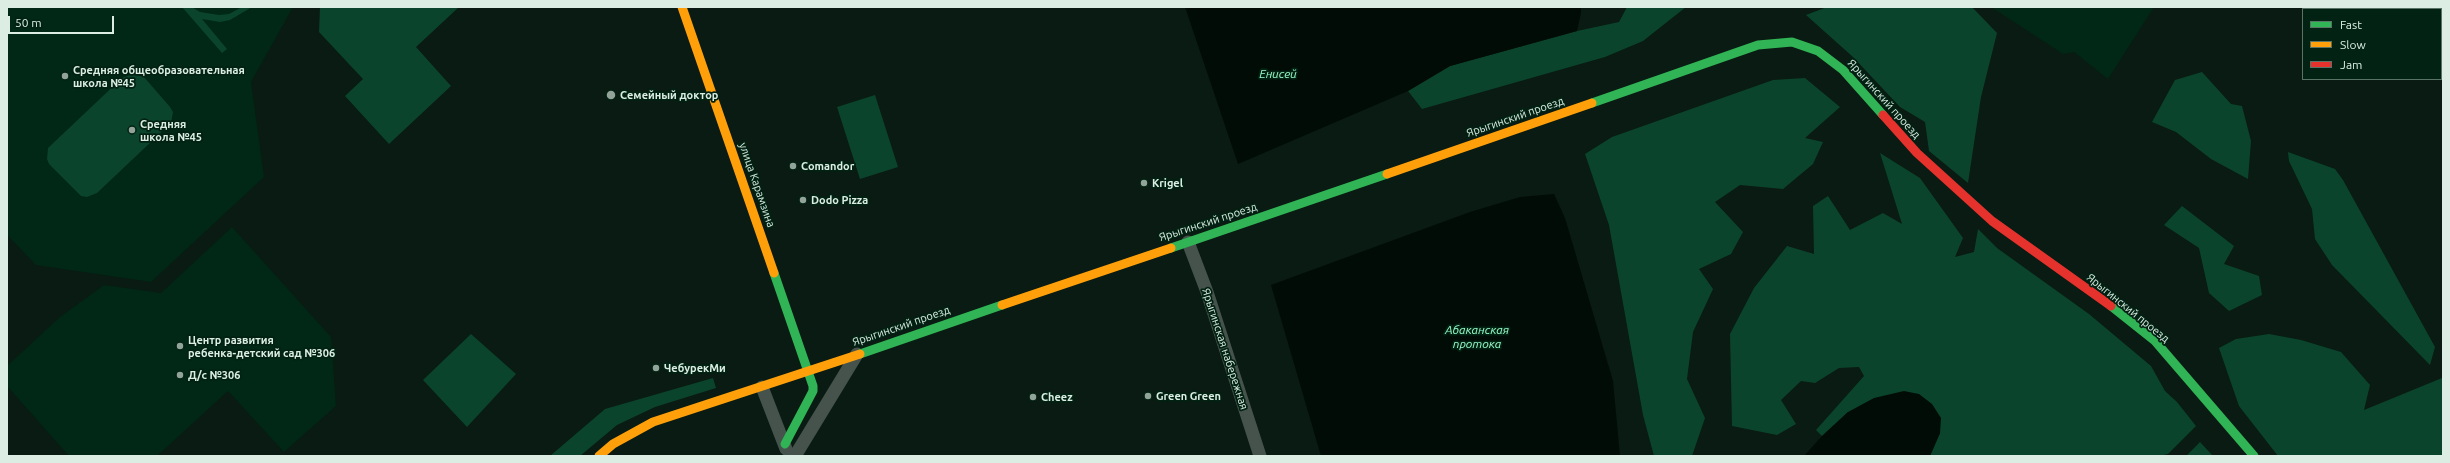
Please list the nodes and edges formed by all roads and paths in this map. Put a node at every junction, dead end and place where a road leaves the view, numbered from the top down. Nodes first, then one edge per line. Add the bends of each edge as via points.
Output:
1 (682, 7) edge
2 (1188, 242) junction
3 (857, 354) junction
4 (809, 371) junction
5 (762, 387) junction
6 (787, 450) edge
7 (599, 456) edge
8 (795, 456) edge
9 (1260, 456) edge
10 (2254, 456) edge

1 - 4 main road, улица Карамзина
2 - 3 main road, Ярыгинский проезд
2 - 9 street, Ярыгинская набережная via 1207,292
2 - 10 main road, Ярыгинский проезд via 1758,45 1792,42 1818,51 1843,70 1917,153 1992,221 2103,300 2155,341
3 - 4 main road, Ярыгинский проезд
3 - 8 street
4 - 5 main road, Ярыгинский проезд
4 - 6 main road, улица Карамзина via 813,391
5 - 6 street
5 - 7 main road, Ярыгинский проезд via 653,422 613,444

